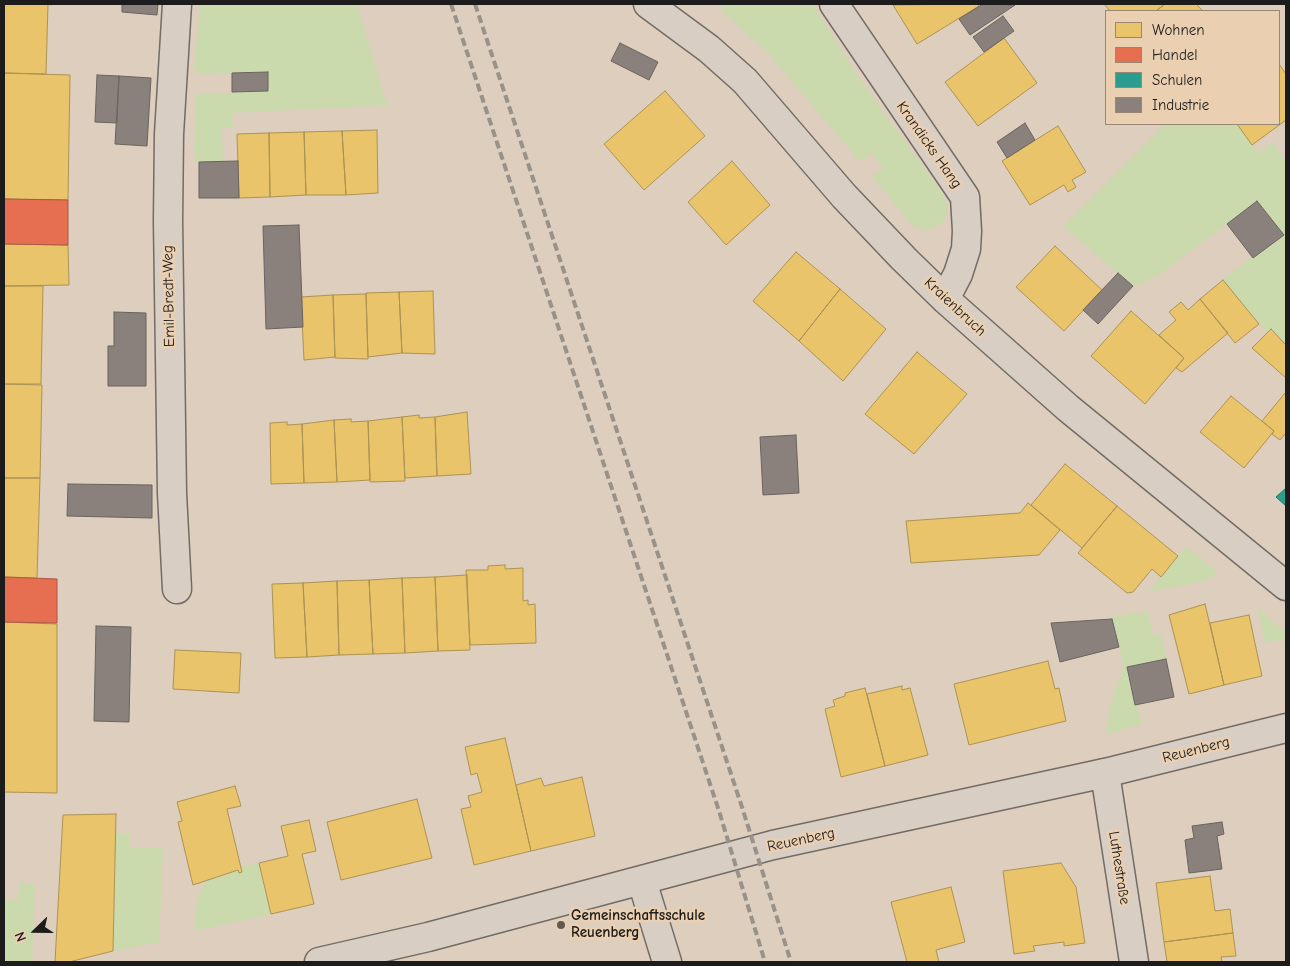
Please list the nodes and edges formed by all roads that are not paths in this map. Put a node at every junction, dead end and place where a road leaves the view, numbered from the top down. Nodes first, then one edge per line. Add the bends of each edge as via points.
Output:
1 (177, 4) edge
2 (648, 4) edge
3 (834, 4) edge
4 (945, 299) junction
5 (1286, 586) edge
6 (178, 589) dead end
7 (1286, 728) edge
8 (1105, 773) junction
9 (642, 881) junction
10 (318, 962) edge
11 (667, 962) edge
12 (1134, 962) edge

1 - 6 street, Emil-Bredt-Weg via 169,134 168,221 172,493
2 - 4 street, Kraienbruch via 745,81 844,196
3 - 4 street, Krandicks Hang via 965,197 966,249
4 - 5 street, Kraienbruch via 1068,408
7 - 8 street, Reuenberg
8 - 9 street, Reuenberg via 773,845
8 - 12 street, Luthestraße
9 - 10 street, Reuenberg
9 - 11 street

